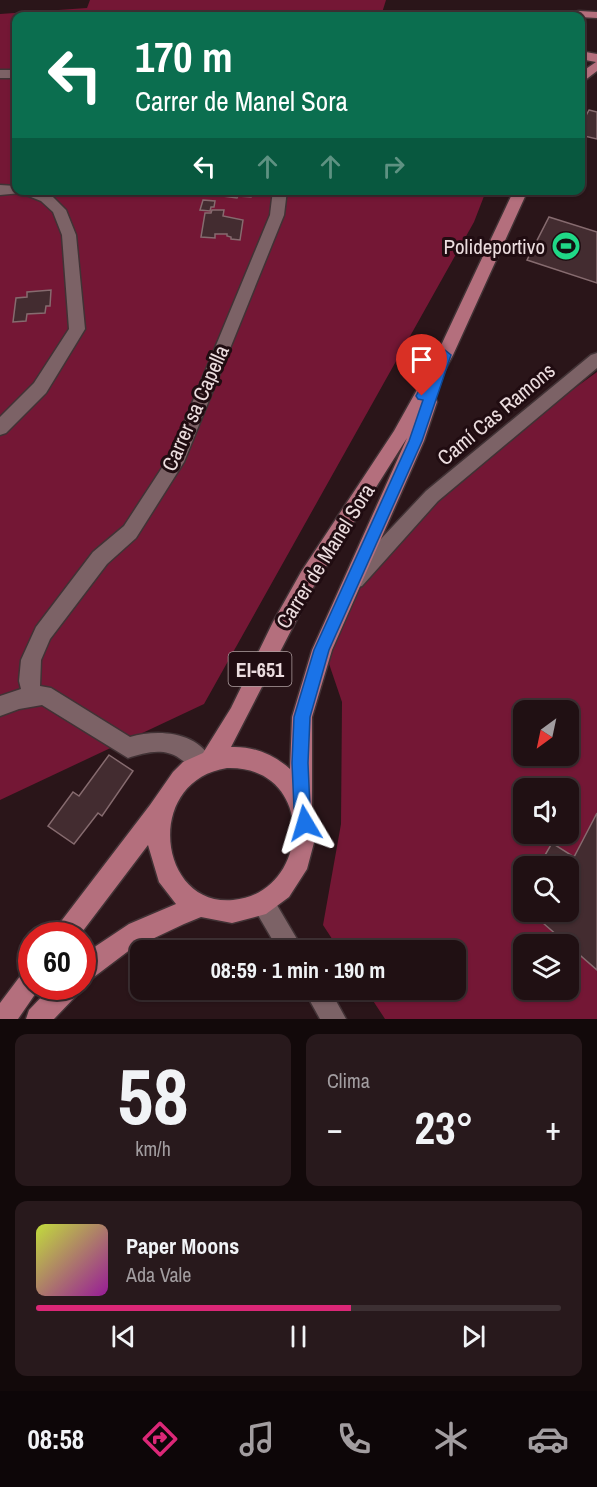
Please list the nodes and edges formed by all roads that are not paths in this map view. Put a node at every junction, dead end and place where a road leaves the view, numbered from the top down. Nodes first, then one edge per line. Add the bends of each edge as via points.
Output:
1 (597, 65) edge
2 (585, 76) edge
3 (38, 195) edge
4 (280, 195) edge
5 (519, 195) edge
6 (445, 355) junction
7 (597, 359) edge
8 (0, 428) edge
9 (352, 584) junction
10 (33, 697) junction
11 (0, 706) edge
12 (207, 762) junction
13 (162, 808) junction
14 (302, 808) junction
15 (263, 903) junction
16 (200, 906) junction
17 (75, 922) edge
18 (285, 940) edge
19 (96, 961) edge
20 (18, 998) edge
21 (55, 1000) edge
22 (322, 1000) edge
23 (3, 1019) edge
24 (38, 1019) edge
25 (334, 1019) edge

1 - 2 main road
3 - 8 street via 59,210 69,235 77,329 40,388
4 - 10 street, Carrer sa Capella via 278,215 178,457 130,532 100,558 43,633 31,660 29,681
5 - 6 main road, Carrer de Manel Sora / EI-651
6 - 9 main road, Carrer de Manel Sora / EI-651 via 415,441
6 - 12 main road, Carrer de Manel Sora / EI-651 via 400,436 308,578 238,716
7 - 9 street, Camí Cas Ramons via 432,496
9 - 14 main road, Carrer de Manel Sora / EI-651 via 322,650 302,717
10 - 11 street
10 - 12 street via 44,695 128,748 152,740 176,743
12 - 13 main road, EI-651 via 178,782
12 - 14 main road, EI-651 via 227,757 259,761 285,779
13 - 16 main road, EI-651 via 157,826 161,865 177,889
13 - 17 main road, EI-651
14 - 15 main road, EI-651 via 305,838 296,869 282,888
15 - 16 main road, EI-651 via 232,912
15 - 18 street
16 - 19 main road via 124,938
20 - 23 main road
21 - 24 main road
22 - 25 street

